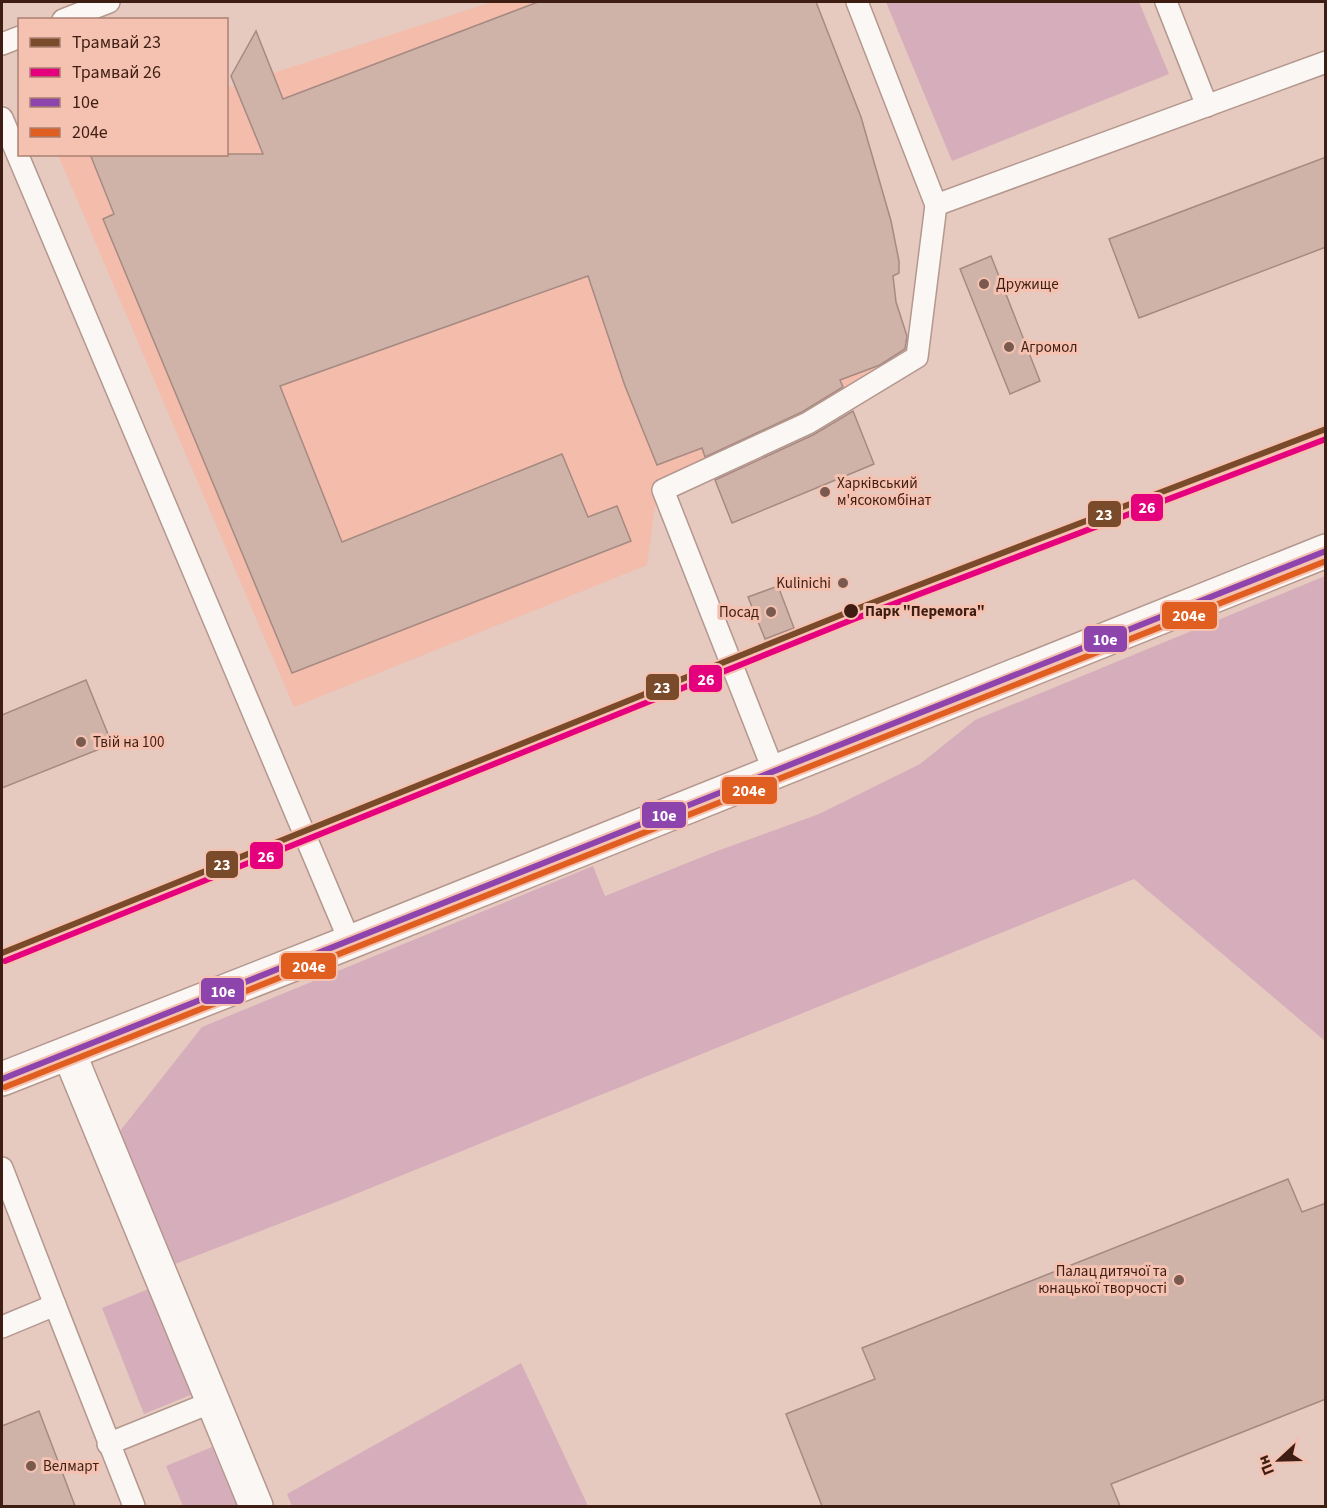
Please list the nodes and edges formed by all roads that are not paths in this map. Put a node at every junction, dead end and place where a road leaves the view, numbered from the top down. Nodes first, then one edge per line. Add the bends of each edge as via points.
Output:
1 (109, 2) edge
2 (857, 2) edge
3 (1166, 2) edge
4 (68, 18) edge
5 (18, 38) edge
6 (2, 44) edge
7 (1326, 62) edge
8 (1207, 106) junction
9 (2, 118) edge
10 (18, 156) edge
11 (18, 156) edge
12 (936, 205) junction
13 (1326, 551) edge
14 (774, 772) junction
15 (350, 942) junction
16 (69, 1053) junction
17 (2, 1079) edge
18 (2, 1168) edge
19 (55, 1305) junction
20 (2, 1327) edge
21 (212, 1402) junction
22 (108, 1444) junction
23 (134, 1506) edge
24 (256, 1506) edge

1 - 4 lane
2 - 12 lane
3 - 8 lane
5 - 6 lane
7 - 8 lane
8 - 12 lane
9 - 11 lane
10 - 15 lane
12 - 14 lane via 917,357 808,423 663,490
13 - 14 main road
14 - 15 main road
15 - 16 main road
16 - 17 main road
16 - 21 main road
18 - 19 lane
19 - 20 lane
19 - 22 lane
21 - 22 lane
21 - 24 main road
22 - 23 lane

